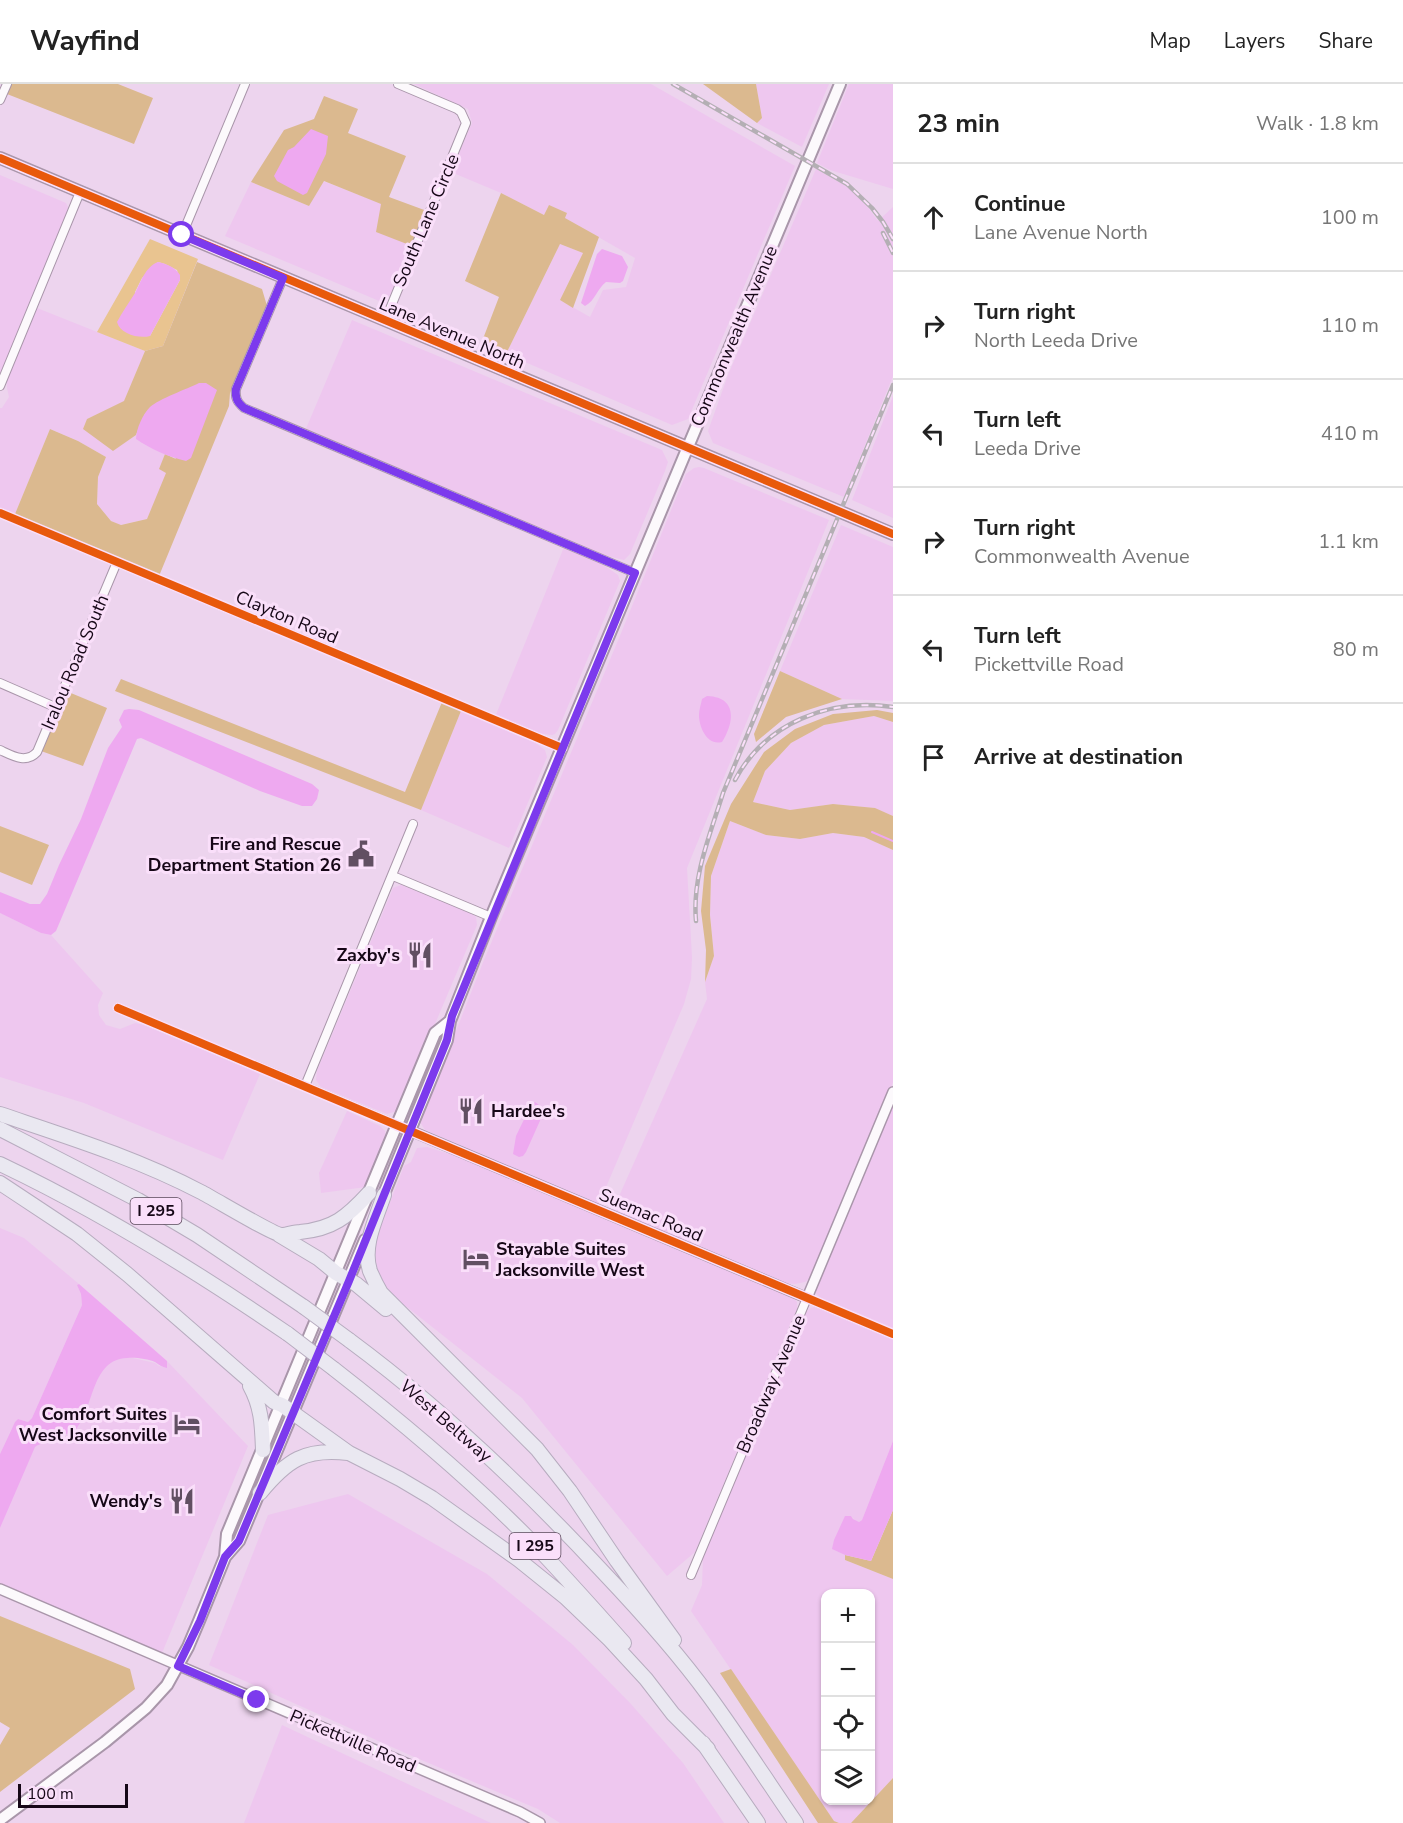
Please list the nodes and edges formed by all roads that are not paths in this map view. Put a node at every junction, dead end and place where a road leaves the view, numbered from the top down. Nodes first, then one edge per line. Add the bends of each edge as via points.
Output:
1 (7, 84) edge
2 (245, 84) edge
3 (398, 84) edge
4 (840, 84) edge
5 (0, 100) edge
6 (0, 158) edge
7 (80, 192) junction
8 (182, 235) junction
9 (283, 278) junction
10 (385, 321) junction
11 (0, 386) edge
12 (687, 447) junction
13 (0, 513) edge
14 (893, 534) edge
15 (117, 562) junction
16 (635, 573) junction
17 (0, 684) edge
18 (55, 707) junction
19 (562, 748) junction
20 (0, 750) edge
21 (413, 824) dead end
22 (393, 876) junction
23 (491, 917) junction
24 (118, 1008) dead end
25 (450, 1021) junction
26 (305, 1086) junction
27 (893, 1092) edge
28 (0, 1114) edge
29 (397, 1125) junction
30 (0, 1129) edge
31 (410, 1131) junction
32 (0, 1164) edge
33 (0, 1183) edge
34 (369, 1193) junction
35 (384, 1195) junction
36 (279, 1235) junction
37 (336, 1273) junction
38 (349, 1281) junction
39 (807, 1298) junction
40 (893, 1334) edge
41 (244, 1377) junction
42 (465, 1377) junction
43 (287, 1409) junction
44 (263, 1450) junction
45 (349, 1453) junction
46 (260, 1493) junction
47 (225, 1557) junction
48 (691, 1575) dead end
49 (0, 1589) edge
50 (178, 1666) junction
51 (709, 1695) junction
52 (708, 1749) junction
53 (0, 1820) edge
54 (540, 1823) edge
55 (758, 1823) edge
56 (796, 1823) edge

1 - 5 street
2 - 8 street
3 - 10 street, South Lane Circle via 457,109 466,123
4 - 12 main road, Commonwealth Avenue
6 - 7 main road, Lane Avenue North
7 - 8 main road, Lane Avenue North
7 - 11 street
8 - 9 main road, Lane Avenue North
9 - 10 main road, Lane Avenue North
9 - 16 street via 236,389 238,403
10 - 12 main road, Lane Avenue North
12 - 14 main road, Lane Avenue North
12 - 16 main road, Commonwealth Avenue
13 - 15 street, Clayton Road
15 - 18 street, Iralou Road South
15 - 19 street, Clayton Road
16 - 19 main road, Commonwealth Avenue
17 - 18 street
18 - 20 street, Iralou Road South via 37,752 22,759
19 - 23 main road, Commonwealth Avenue
21 - 22 street
22 - 23 street
22 - 26 street
23 - 25 main road, Commonwealth Avenue
24 - 26 street
25 - 29 main road, Commonwealth Avenue via 435,1034
25 - 31 main road, Commonwealth Avenue via 447,1040
26 - 29 street
27 - 39 street, Broadway Avenue
28 - 36 highway via 144,1165
29 - 31 street, Suemac Road
29 - 34 main road, Commonwealth Avenue
30 - 51 highway, West Beltway / I 295, bridge via 197,1235 303,1306 395,1376 460,1430 578,1544
31 - 35 main road, Commonwealth Avenue
31 - 39 street, Suemac Road
32 - 52 highway, West Beltway / I 295, bridge via 75,1202 207,1280 288,1334 404,1424 527,1537 588,1602
33 - 41 highway via 127,1274
34 - 36 highway via 338,1222 313,1231
34 - 37 main road, Commonwealth Avenue
35 - 38 main road, Commonwealth Avenue
35 - 42 highway via 369,1241 370,1271 381,1293
36 - 37 highway
37 - 38 highway
37 - 43 main road, Commonwealth Avenue
38 - 42 highway
38 - 43 main road, Commonwealth Avenue
39 - 40 street, Suemac Road
39 - 48 street, Broadway Avenue
41 - 43 highway
41 - 44 highway via 257,1399
42 - 51 highway via 537,1449 570,1491
43 - 44 main road, Commonwealth Avenue
43 - 45 highway
43 - 46 main road, Commonwealth Avenue
44 - 47 main road, Commonwealth Avenue via 227,1534
45 - 46 highway via 308,1454 284,1467
45 - 52 highway via 400,1479 519,1560 610,1640
46 - 47 main road, Commonwealth Avenue via 239,1541
47 - 50 main road, Commonwealth Avenue
49 - 50 street, Pickettville Road
50 - 53 main road, Commonwealth Avenue via 140,1714
50 - 54 street, Pickettville Road
51 - 56 highway, West Beltway / I 295
52 - 55 highway, West Beltway / I 295

